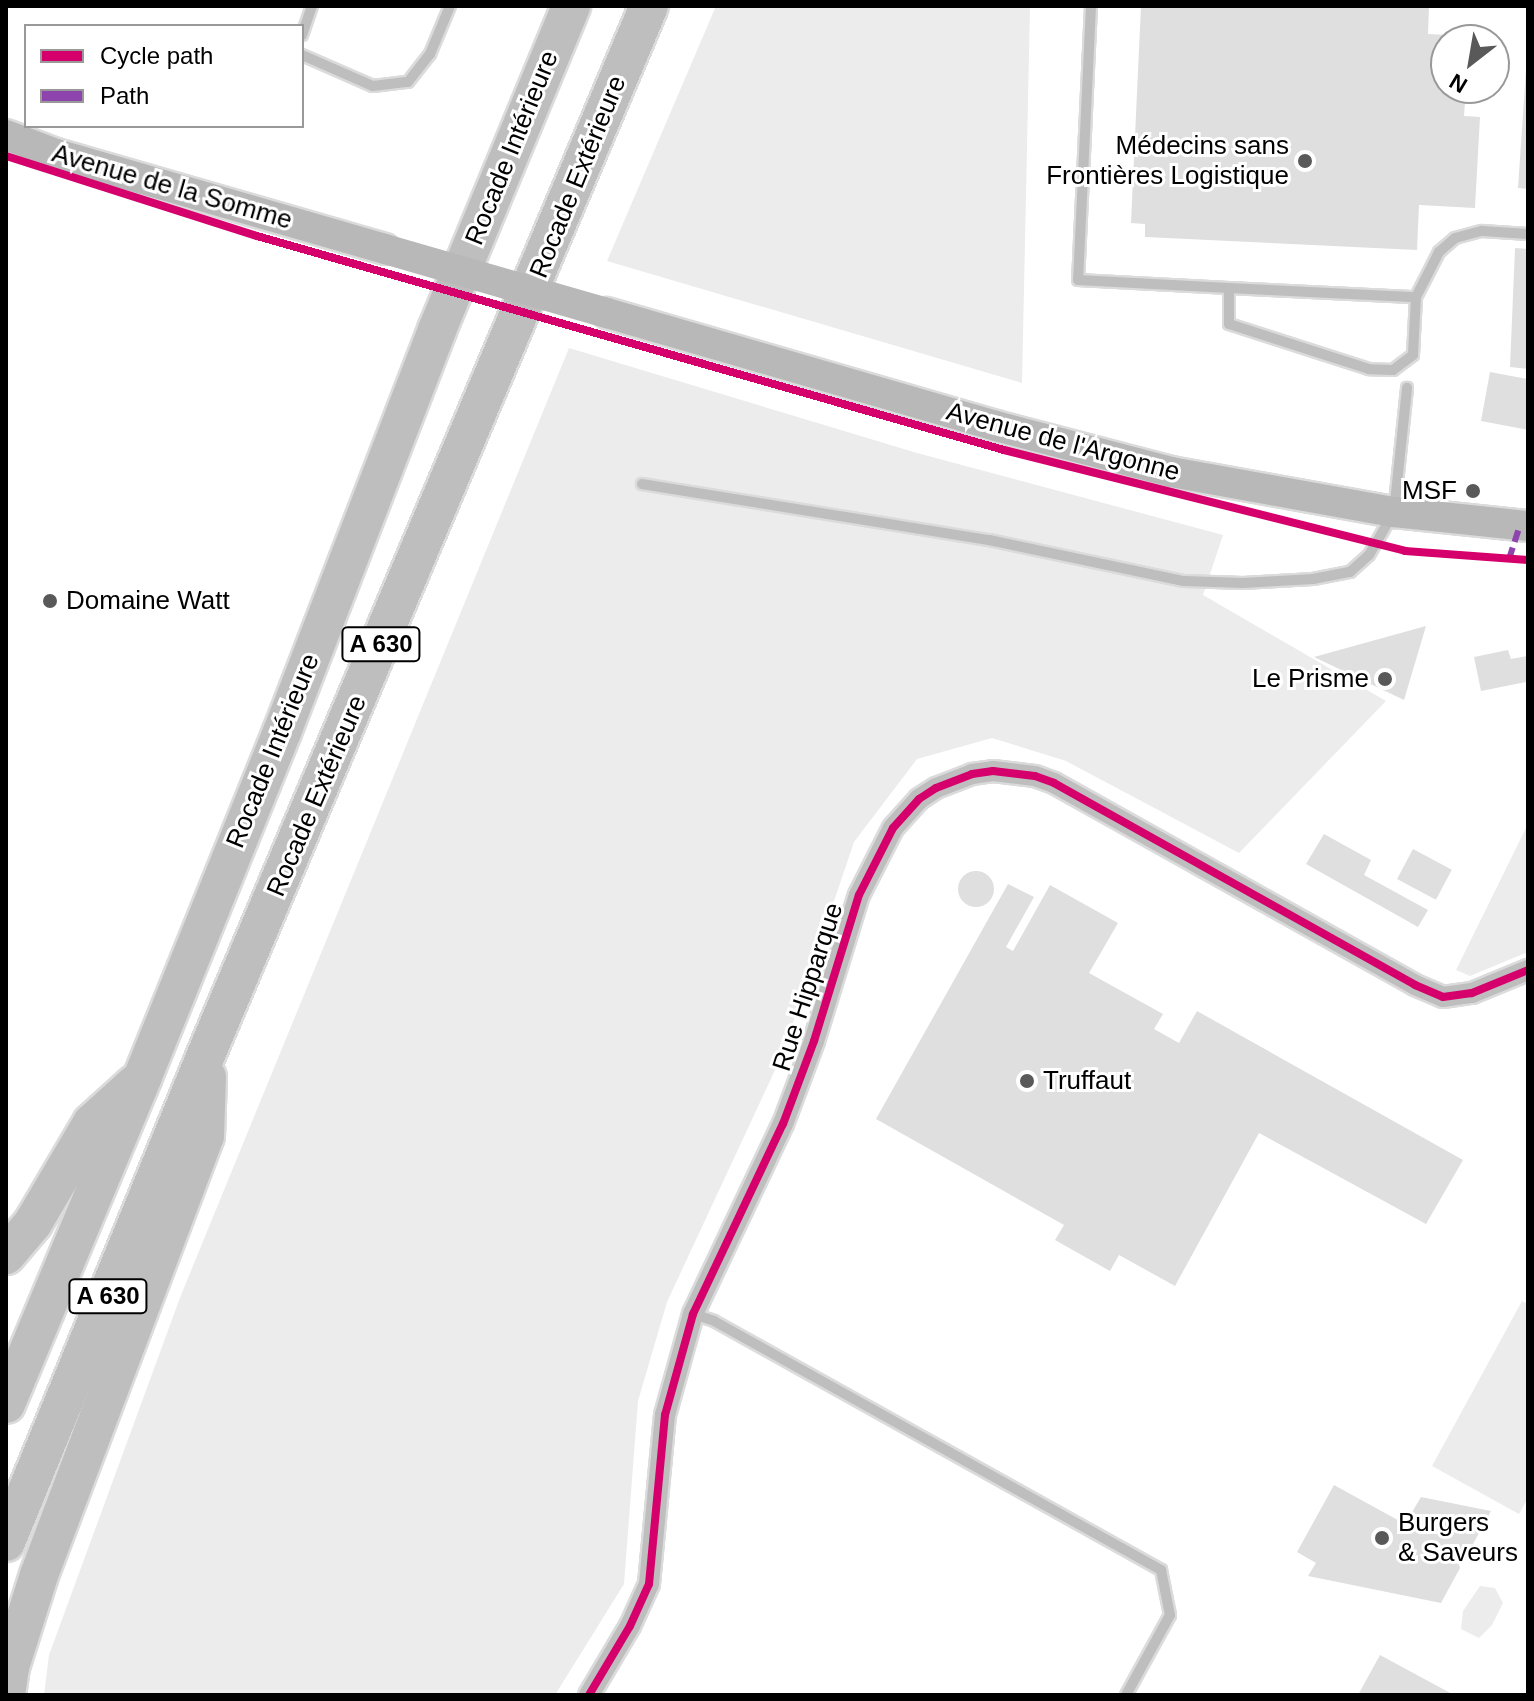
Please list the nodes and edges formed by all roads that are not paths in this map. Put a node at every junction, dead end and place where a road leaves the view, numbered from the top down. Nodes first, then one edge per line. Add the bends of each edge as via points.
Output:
1 (312, 6) edge
2 (450, 6) edge
3 (571, 6) edge
4 (649, 6) edge
5 (1091, 6) edge
6 (304, 29) edge
7 (304, 56) edge
8 (6, 135) edge
9 (1528, 234) edge
10 (1229, 288) junction
11 (1416, 297) junction
12 (607, 313) joint
13 (1407, 388) dead end
14 (642, 484) dead end
15 (1394, 512) junction
16 (1528, 526) edge
17 (1528, 970) edge
18 (208, 1050) junction
19 (143, 1076) junction
20 (6, 1255) edge
21 (693, 1314) junction
22 (6, 1404) edge
23 (6, 1542) edge
24 (6, 1695) edge
25 (589, 1695) edge
26 (1126, 1695) edge

1 - 6 lane
2 - 7 lane via 430,54 408,82 373,86
3 - 19 highway, Rocade Intérieure / A 630 via 437,330
4 - 18 highway, Rocade Extérieure / A 630
5 - 10 lane via 1078,280
8 - 12 main road, Avenue de la Somme, bridge via 56,154
9 - 11 lane via 1482,231 1455,238 1439,252
10 - 11 lane
10 - 11 lane via 1229,324 1381,370 1393,370 1413,355
12 - 15 main road, Avenue de l'Argonne via 1171,472
13 - 15 lane
14 - 15 lane via 989,540 1184,581 1313,579 1350,572 1369,555
15 - 16 main road, Avenue de l'Argonne
17 - 21 street, Rue Hipparque via 1472,993 1443,997 1054,783 993,771 953,780 919,799 883,844 859,895 783,1124
18 - 23 highway, Rocade Extérieure / A 630
18 - 24 highway via 205,1136 39,1575
19 - 20 highway via 92,1123 40,1211
19 - 22 highway, Rocade Intérieure / A 630
21 - 25 street, Rue Hipparque via 665,1415 649,1584
21 - 26 lane via 1161,1570 1170,1615

